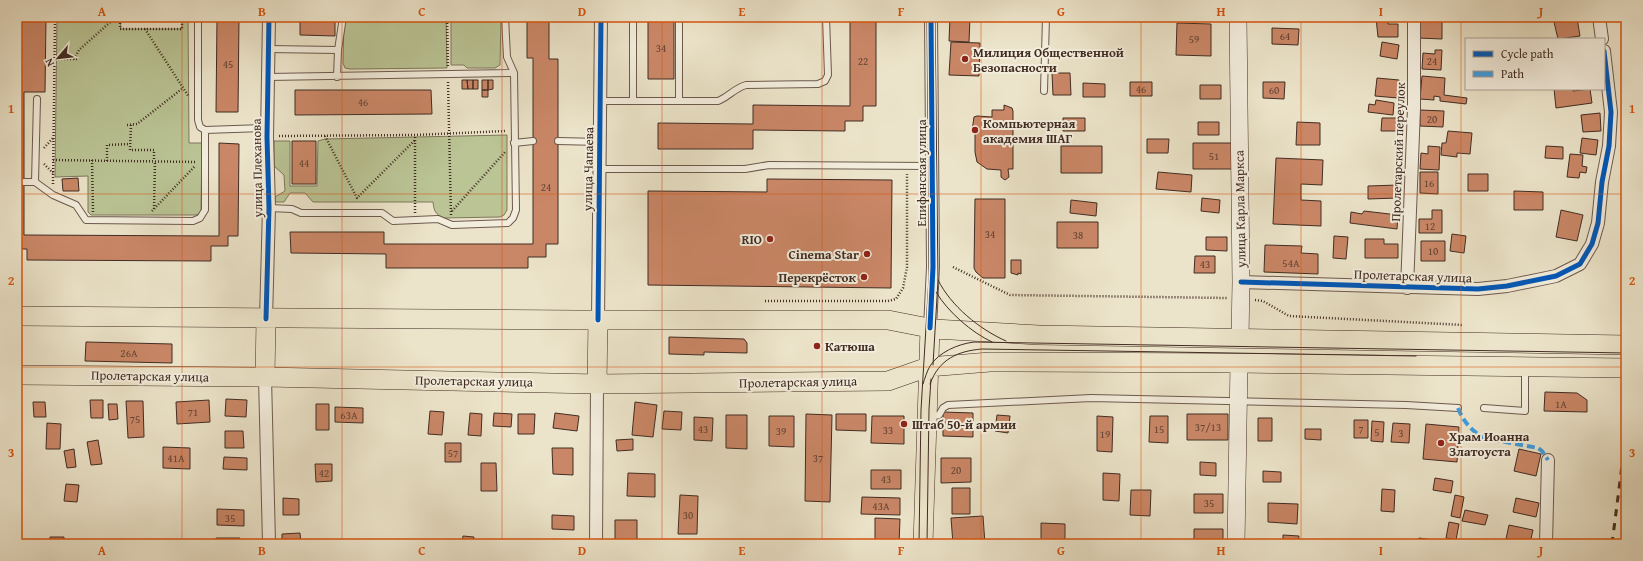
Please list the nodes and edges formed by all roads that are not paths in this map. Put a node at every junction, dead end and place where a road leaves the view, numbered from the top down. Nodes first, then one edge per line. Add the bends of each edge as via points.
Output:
1 (198, 17) edge
2 (269, 17) edge
3 (343, 17) edge
4 (505, 17) edge
5 (601, 17) edge
6 (633, 17) edge
7 (679, 17) edge
8 (826, 17) edge
9 (931, 17) edge
10 (1046, 17) edge
11 (1238, 17) edge
12 (1414, 17) edge
13 (1599, 17) edge
14 (1602, 38) edge
15 (268, 49) junction
16 (338, 50) junction
17 (1605, 60) edge
18 (514, 73) junction
19 (268, 77) junction
20 (337, 77) junction
21 (1044, 91) dead end
22 (37, 99) dead end
23 (633, 100) junction
24 (679, 100) junction
25 (600, 101) junction
26 (205, 130) junction
27 (267, 132) junction
28 (533, 141) dead end
29 (558, 141) dead end
30 (600, 142) junction
31 (514, 143) junction
32 (932, 166) junction
33 (599, 169) junction
34 (24, 182) dead end
35 (36, 182) junction
36 (269, 208) junction
37 (1241, 282) junction
38 (1407, 288) junction
39 (17, 316) edge
40 (266, 319) junction
41 (598, 320) junction
42 (930, 328) junction
43 (1240, 338) junction
44 (1626, 345) edge
45 (1239, 363) junction
46 (1525, 366) junction
47 (928, 367) junction
48 (1626, 368) edge
49 (17, 375) edge
50 (266, 377) junction
51 (597, 384) junction
52 (1239, 401) junction
53 (1458, 408) dead end
54 (1484, 408) dead end
55 (926, 418) junction
56 (1548, 460) dead end
57 (269, 544) edge
58 (596, 544) edge
59 (923, 544) edge
60 (1236, 544) edge
61 (1546, 544) edge

1 - 26 lane via 198,120 200,127
2 - 15 street, улица Плеханова
3 - 16 lane
4 - 18 lane via 507,57
5 - 25 street, улица Чапаева
6 - 23 lane
7 - 24 lane
8 - 24 lane via 828,75 825,81 818,84 746,85 724,99
9 - 32 street, Епифанская улица
10 - 21 lane
11 - 37 main road, улица Карла Маркса
12 - 38 street, Пролетарский переулок via 1414,108
13 - 14 street
15 - 16 lane
15 - 19 street, улица Плеханова
16 - 20 lane
17 - 38 street, Пролетарская улица via 1611,112 1609,146 1598,224 1592,244 1580,264 1556,276 1507,286 1478,289
18 - 20 lane
18 - 31 lane
19 - 20 lane
19 - 27 street, улица Плеханова
22 - 35 lane
23 - 24 lane
23 - 25 lane
25 - 30 street, улица Чапаева
26 - 27 lane
26 - 35 lane via 205,210 200,218 193,221 86,220 76,205 53,195
27 - 36 street, улица Плеханова
28 - 31 lane
29 - 30 lane
30 - 33 street, улица Чапаева
31 - 36 lane via 516,210 508,223 452,225 438,219 393,221 382,213 301,213 292,209
32 - 33 lane
32 - 42 street, Епифанская улица via 933,268
33 - 41 street, улица Чапаева
34 - 35 lane
36 - 40 street, улица Плеханова
37 - 38 street, Пролетарская улица
37 - 43 main road, улица Карла Маркса
39 - 40 main road
40 - 41 main road
40 - 50 main road, улица Плеханова
41 - 42 main road via 888,320
41 - 51 main road, улица Чапаева
42 - 43 main road via 1039,335
42 - 47 main road
43 - 44 main road
43 - 45 main road, улица Карла Маркса
45 - 46 main road, Пролетарская улица
45 - 47 main road, Пролетарская улица via 990,362
45 - 52 main road, улица Карла Маркса
46 - 48 main road, Пролетарская улица
46 - 54 lane via 1525,411
47 - 51 main road, Пролетарская улица via 888,381
47 - 55 main road
49 - 50 main road, Пролетарская улица
50 - 51 main road, Пролетарская улица
50 - 57 street, улица Плеханова
51 - 58 street, улица Чапаева
52 - 53 lane
52 - 55 lane via 1091,398 948,405 939,415
52 - 60 main road, улица Карла Маркса
55 - 59 main road
56 - 61 street

